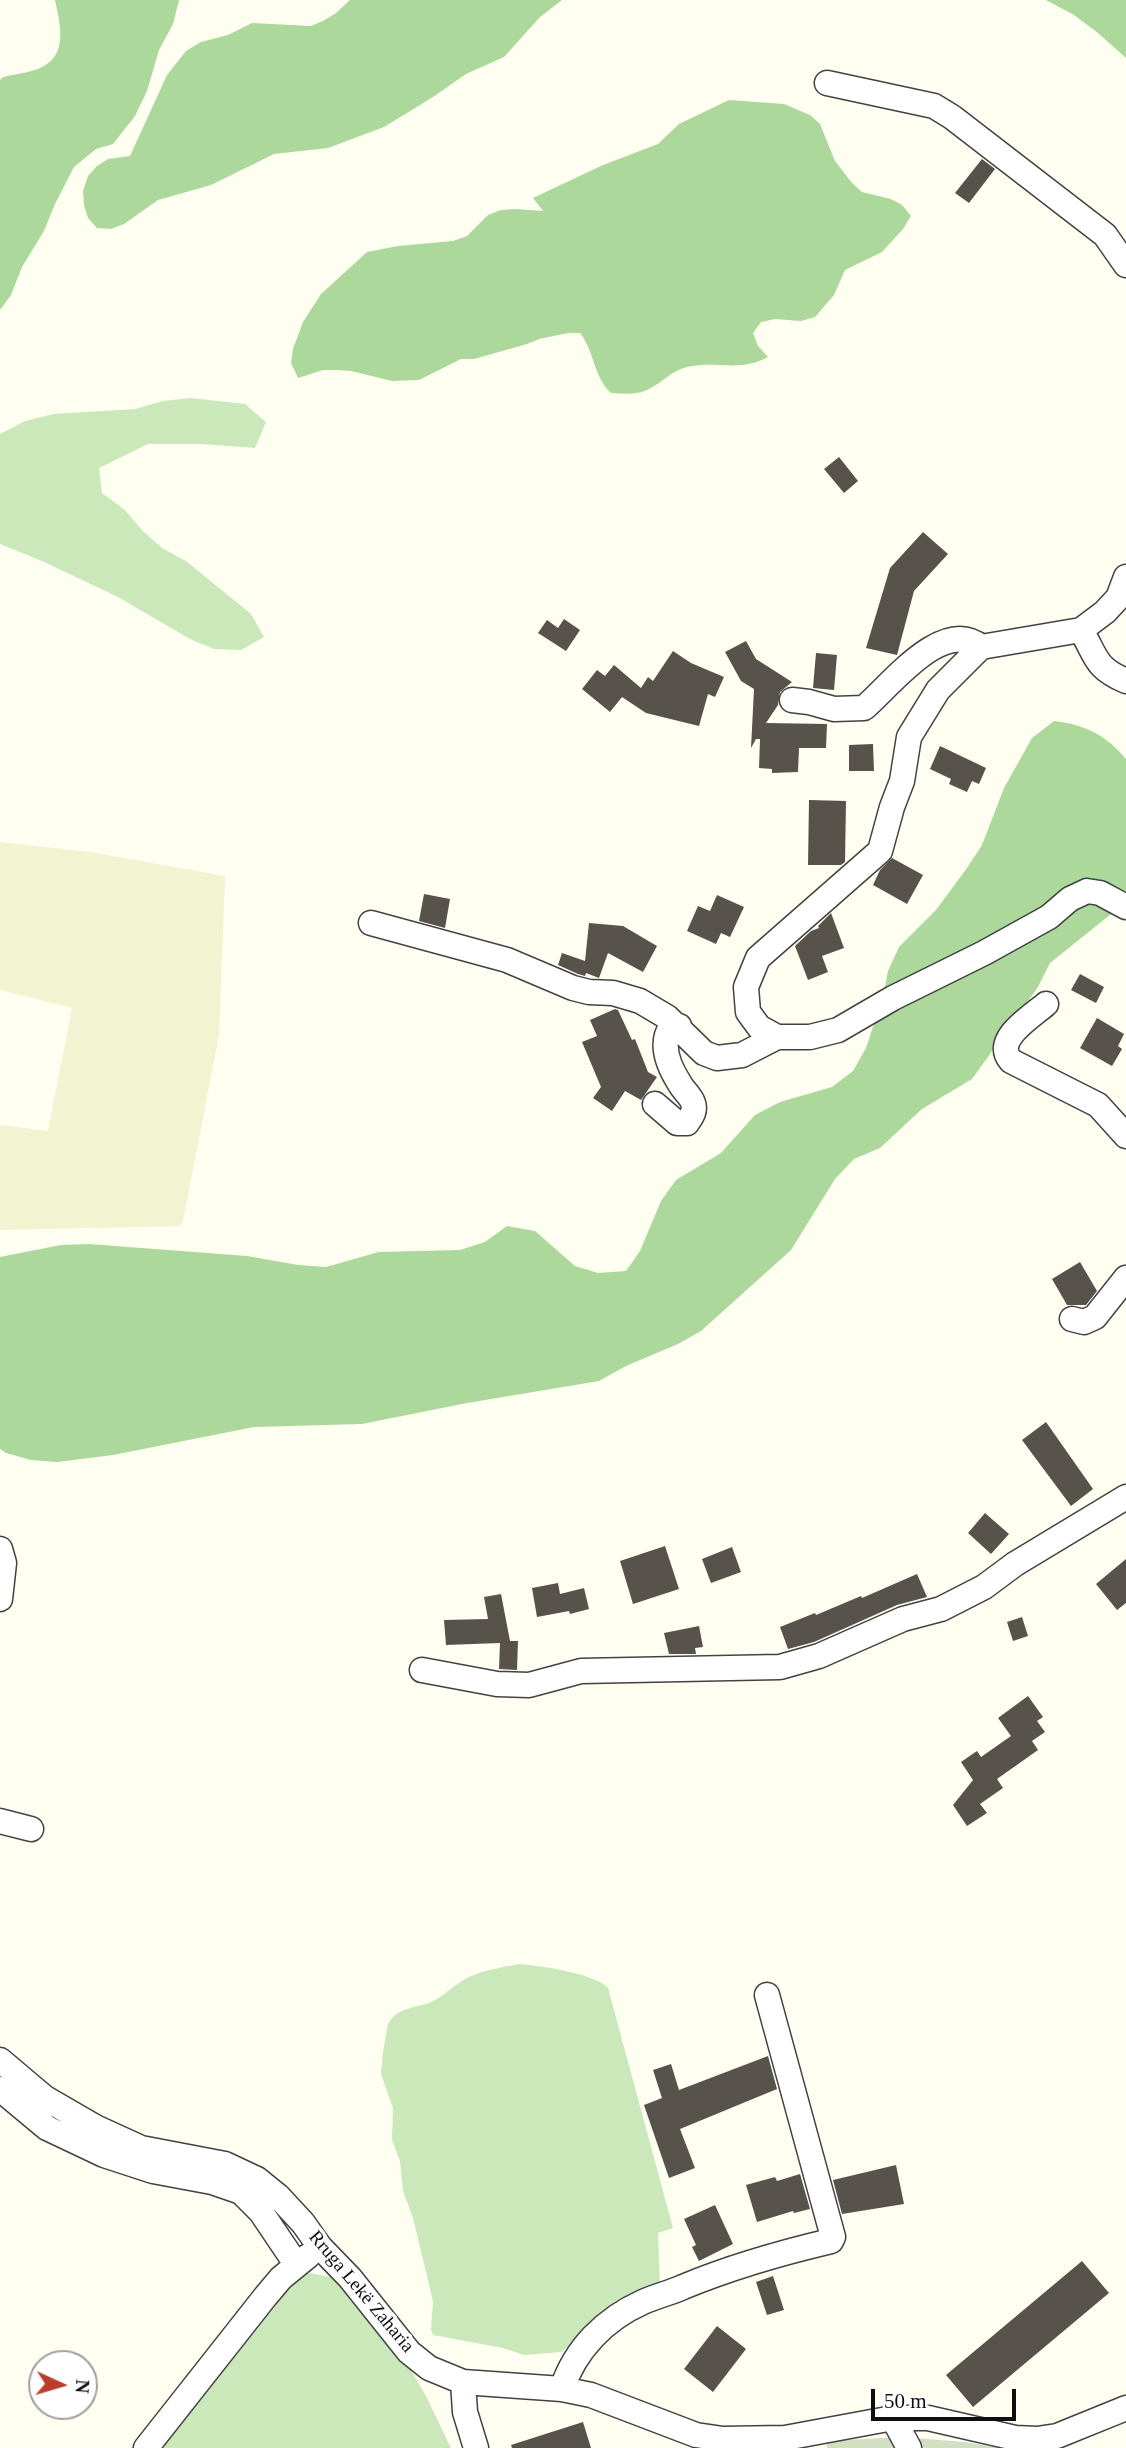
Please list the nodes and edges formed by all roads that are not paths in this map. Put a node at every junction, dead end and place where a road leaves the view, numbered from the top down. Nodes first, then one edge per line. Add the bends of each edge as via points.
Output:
1 (827, 83) dead end
2 (1126, 265) edge
3 (1126, 578) edge
4 (1081, 630) junction
5 (981, 647) junction
6 (1126, 681) edge
7 (792, 700) dead end
8 (1126, 907) edge
9 (371, 923) dead end
10 (1046, 1004) dead end
11 (678, 1026) junction
12 (777, 1037) junction
13 (655, 1104) dead end
14 (1126, 1136) edge
15 (1126, 1278) edge
16 (1072, 1319) dead end
17 (1126, 1497) edge
18 (0, 1549) edge
19 (0, 1599) edge
20 (422, 1670) dead end
21 (0, 1821) edge
22 (31, 1829) dead end
23 (767, 1995) dead end
24 (0, 2060) edge
25 (0, 2089) edge
26 (320, 2248) junction
27 (296, 2264) junction
28 (463, 2382) junction
29 (562, 2389) junction
30 (1126, 2408) edge
31 (893, 2418) junction
32 (146, 2448) edge
33 (476, 2448) edge
34 (909, 2448) edge

1 - 2 street via 934,106 1105,235
3 - 4 street via 1118,598
4 - 5 street
4 - 6 street via 1096,662
5 - 7 street via 972,639 935,647 913,661 864,708 834,709
5 - 12 street via 938,690 909,737 902,780 880,851 758,958 746,987 748,1012 759,1027
8 - 12 street via 1087,891 1049,917 838,1030 810,1037
9 - 11 street via 507,960 573,988 640,1001
10 - 14 street via 1009,1037 1005,1054 1098,1105
11 - 12 street via 704,1053 717,1058 742,1055
11 - 13 street via 665,1035 664,1048 678,1082 693,1101 694,1113 687,1124 677,1123
15 - 16 street via 1095,1317 1084,1322
17 - 20 street via 941,1609 780,1667 581,1671 529,1685
18 - 19 street via 4,1563
21 - 22 street
23 - 29 street via 831,2241 707,2276 623,2312 580,2350
24 - 26 street, Rruga Lekë Zaharia via 45,2098 95,2127 141,2148 225,2164 257,2179 303,2223
25 - 27 street via 47,2128 104,2155 242,2192
26 - 27 street
26 - 28 street, Rruga Lekë Zaharia via 409,2351 429,2368
27 - 32 street
28 - 29 street, Rruga Lekë Zaharia
28 - 33 street via 465,2412
29 - 31 street, Rruga Lekë Zaharia via 611,2402 696,2435 723,2439 785,2438
30 - 31 street, Rruga Lekë Zaharia via 1057,2436 1037,2439 928,2418
31 - 34 street

